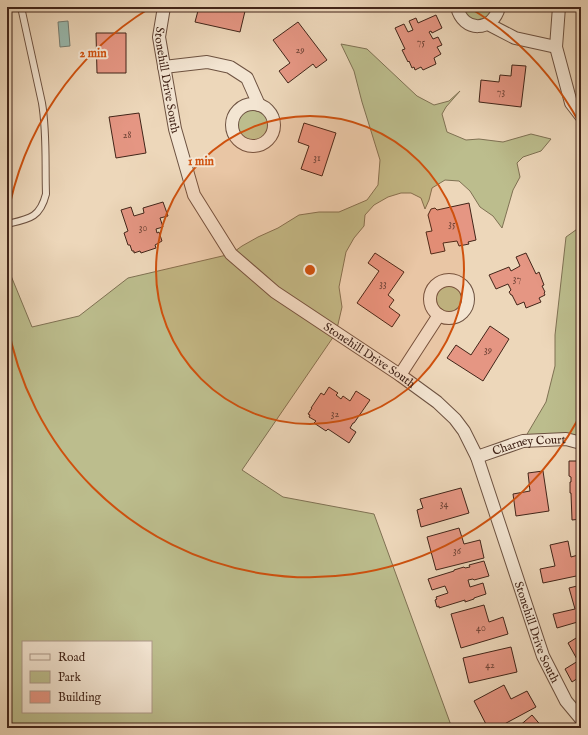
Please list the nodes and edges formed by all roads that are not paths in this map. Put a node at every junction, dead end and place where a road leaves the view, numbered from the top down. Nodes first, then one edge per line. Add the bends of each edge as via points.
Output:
1 (21, 7) edge
2 (164, 7) edge
3 (457, 7) edge
4 (499, 7) edge
5 (559, 7) edge
6 (488, 24) junction
7 (556, 47) junction
8 (164, 67) junction
9 (259, 104) dead end
10 (581, 116) edge
11 (7, 224) edge
12 (438, 315) dead end
13 (400, 375) junction
14 (581, 443) edge
15 (477, 457) junction
16 (581, 719) edge

1 - 11 lane via 44,117 46,194 40,210 34,215
2 - 8 street, Stonehill Drive South via 159,37
3 - 6 street via 458,13 467,23 474,26
4 - 6 street via 498,14
5 - 7 street
6 - 7 street via 515,38
7 - 10 street via 571,104
8 - 9 street via 207,62 230,66 247,78
8 - 13 street, Stonehill Drive South via 175,128 194,195 231,254 275,292
12 - 13 street
13 - 15 street, Stonehill Drive South via 437,402 455,419
14 - 15 street, Charney Court via 566,439 523,441
15 - 16 street, Stonehill Drive South via 543,656 566,701

